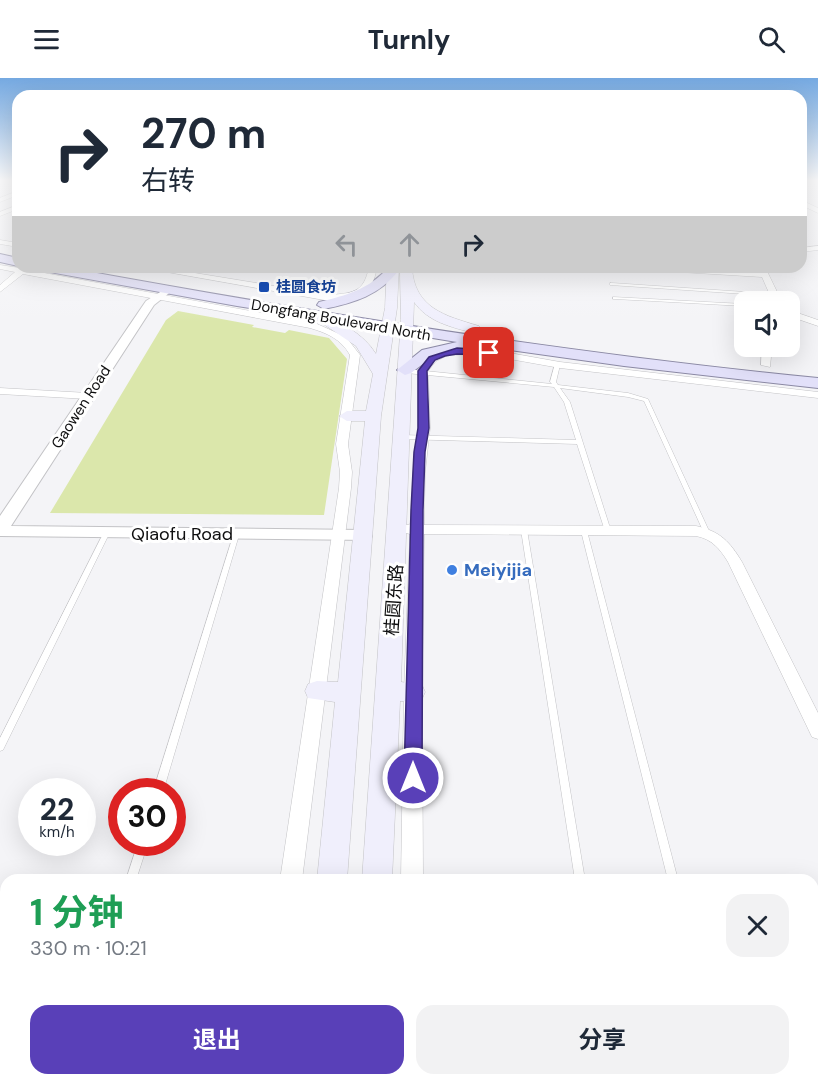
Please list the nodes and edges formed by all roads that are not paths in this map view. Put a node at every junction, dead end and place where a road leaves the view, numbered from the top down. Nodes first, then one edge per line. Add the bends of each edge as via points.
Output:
1 (16, 273) edge
2 (55, 273) edge
3 (72, 273) edge
4 (152, 273) edge
5 (169, 273) edge
6 (204, 273) edge
7 (372, 273) edge
8 (393, 273) edge
9 (397, 273) edge
10 (400, 273) edge
11 (765, 273) edge
12 (195, 279) junction
13 (406, 284) junction
14 (612, 284) dead end
15 (0, 289) edge
16 (773, 291) edge
17 (164, 293) junction
18 (734, 294) edge
19 (287, 298) junction
20 (615, 298) dead end
21 (734, 304) edge
22 (274, 308) junction
23 (320, 310) junction
24 (800, 317) edge
25 (388, 322) junction
26 (818, 323) edge
27 (407, 325) junction
28 (474, 330) junction
29 (494, 344) junction
30 (768, 357) edge
31 (558, 359) junction
32 (405, 370) junction
33 (818, 370) edge
34 (423, 371) junction
35 (711, 372) junction
36 (379, 375) junction
37 (771, 378) junction
38 (818, 383) edge
39 (555, 386) junction
40 (0, 391) edge
41 (818, 395) edge
42 (88, 396) junction
43 (347, 416) junction
44 (373, 416) junction
45 (401, 437) junction
46 (423, 438) junction
47 (579, 442) junction
48 (408, 529) junction
49 (0, 530) edge
50 (524, 530) junction
51 (584, 531) junction
52 (608, 531) junction
53 (707, 533) junction
54 (106, 534) junction
55 (338, 534) junction
56 (236, 535) junction
57 (364, 536) junction
58 (317, 691) junction
59 (388, 691) junction
60 (349, 692) junction
61 (412, 692) junction
62 (818, 731) edge
63 (0, 747) edge
64 (162, 778) edge
65 (139, 856) edge
66 (133, 874) edge
67 (292, 874) edge
68 (333, 874) edge
69 (377, 874) edge
70 (412, 874) edge
71 (579, 874) edge
72 (671, 874) edge

1 - 15 street
2 - 17 street
3 - 17 main road, Dongfang Boulevard North
4 - 12 main road, Dongfang Boulevard North
5 - 12 street
6 - 12 street
7 - 12 street via 364,289 330,297
8 - 23 main road via 363,296
9 - 25 main road, 桂圆东路
10 - 13 main road, 桂圆东路
11 - 16 street
12 - 19 main road, Dongfang Boulevard North
13 - 27 main road, 桂圆东路
13 - 28 main road via 436,317
14 - 18 lane
17 - 22 main road, Dongfang Boulevard North
17 - 42 street, Gaowen Road via 150,303
17 - 43 street via 321,327 340,335 356,355
19 - 22 main road
19 - 23 main road, Dongfang Boulevard North
20 - 21 lane
22 - 23 main road, Dongfang Boulevard North
23 - 25 main road, Dongfang Boulevard North
23 - 36 main road via 369,350
24 - 26 street
25 - 27 main road, Dongfang Boulevard North
25 - 36 main road, 桂圆东路
27 - 28 main road, Dongfang Boulevard North
27 - 29 main road, Dongfang Boulevard North
27 - 32 main road, 桂圆东路
28 - 35 main road, Dongfang Boulevard North
29 - 31 main road, Dongfang Boulevard North
29 - 32 main road via 441,348
30 - 37 street
31 - 34 street via 457,351 432,358
31 - 35 main road, Dongfang Boulevard North
31 - 39 lane
32 - 34 lane
32 - 45 main road, 桂圆东路
33 - 37 main road, Dongfang Boulevard North
34 - 39 lane
34 - 46 street
35 - 37 main road, Dongfang Boulevard North
36 - 44 main road, 桂圆东路
37 - 38 main road, Dongfang Boulevard North
37 - 41 street
39 - 47 lane via 567,402
39 - 53 lane via 628,395 648,402
40 - 42 street
42 - 49 street, Gaowen Road
43 - 44 main road
43 - 55 street via 342,444 346,472
44 - 57 main road, 桂圆东路
45 - 46 lane
45 - 48 main road, 桂圆东路
46 - 47 lane
46 - 48 street
47 - 52 lane
48 - 50 street
48 - 59 main road, 桂圆东路
48 - 61 street
49 - 54 street, Qiaofu Road
50 - 51 street
50 - 71 lane
51 - 52 street
51 - 72 lane
52 - 53 street
53 - 62 street via 721,540 730,552
54 - 56 street, Qiaofu Road
54 - 63 lane
55 - 56 street, Qiaofu Road
55 - 57 street, Qiaofu Road
55 - 58 street
56 - 64 lane
57 - 60 main road, 桂圆东路
58 - 60 main road
58 - 67 street
59 - 61 main road
59 - 69 main road, 桂圆东路
60 - 68 main road, 桂圆东路
61 - 70 street
65 - 66 lane

